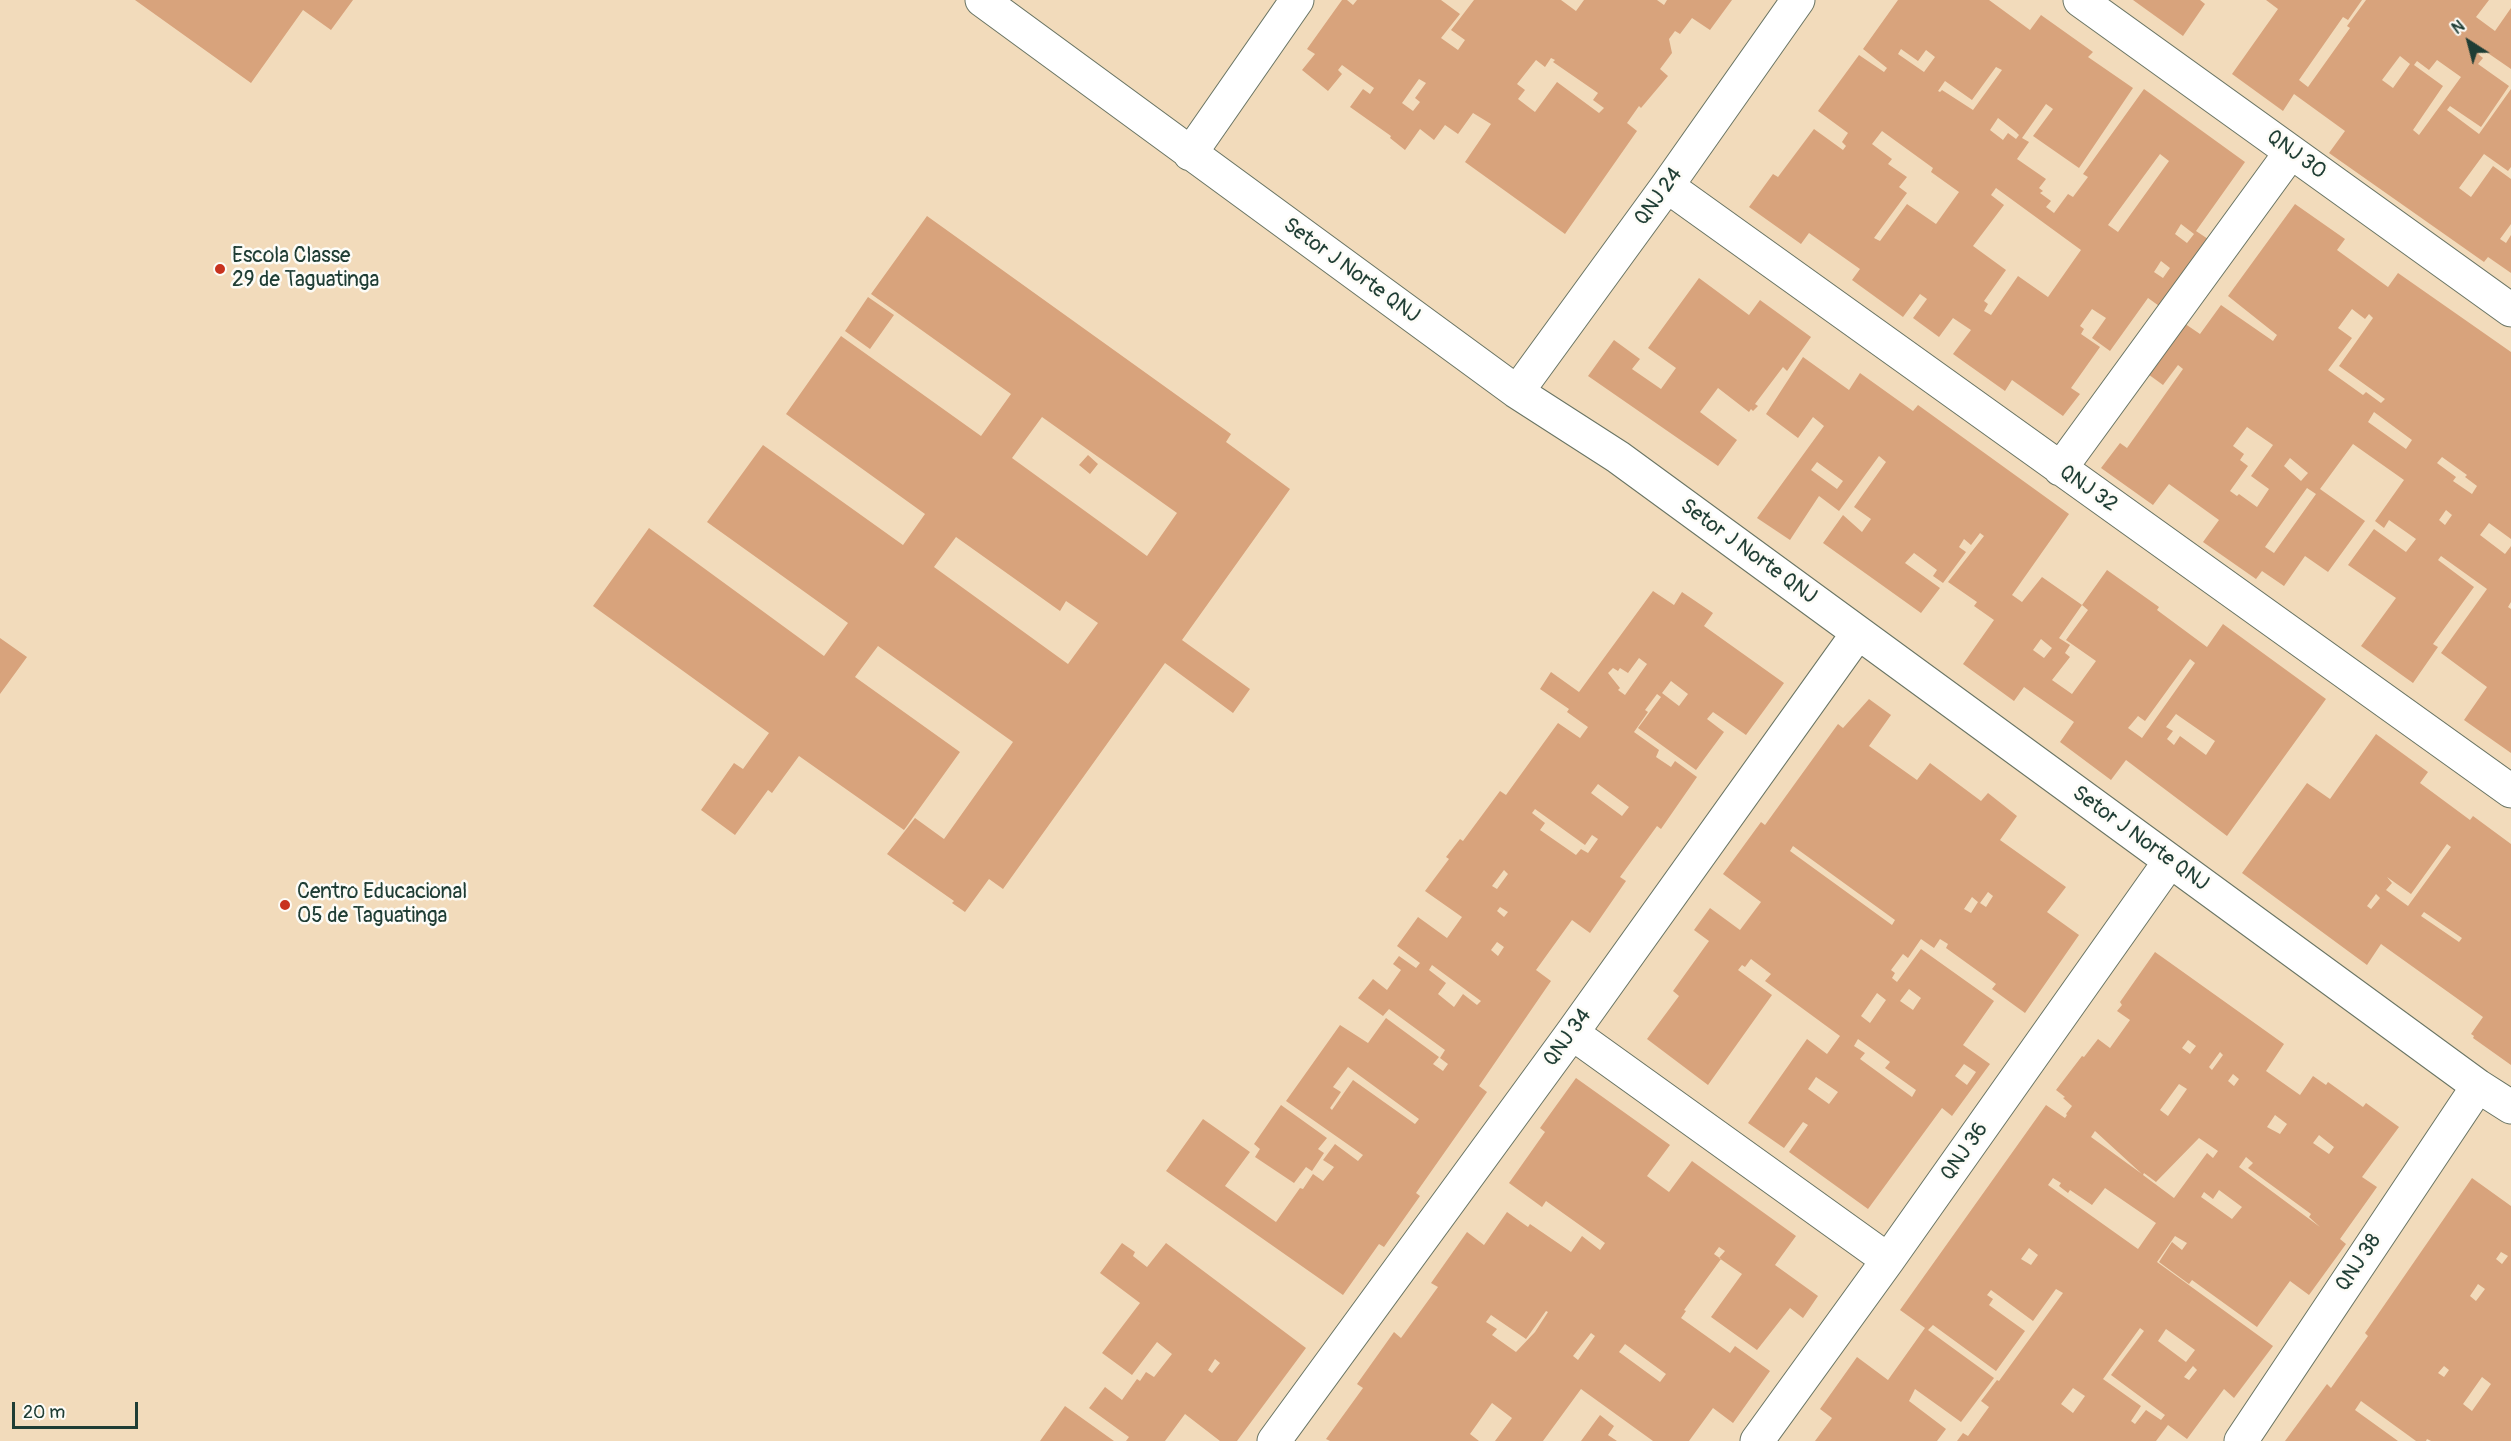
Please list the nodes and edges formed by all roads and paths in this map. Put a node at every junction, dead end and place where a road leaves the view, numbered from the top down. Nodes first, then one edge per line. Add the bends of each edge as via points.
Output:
1 (982, 0) edge
2 (1297, 0) edge
3 (1798, 0) edge
4 (2080, 0) edge
5 (2291, 152) junction
6 (1190, 154) junction
7 (1667, 186) junction
8 (2511, 310) edge
9 (1517, 392) junction
10 (2060, 470) junction
11 (1858, 633) junction
12 (2511, 791) edge
13 (2170, 861) junction
14 (1572, 1033) junction
15 (2478, 1086) junction
16 (2511, 1107) edge
17 (1888, 1260) junction
18 (1274, 1441) edge
19 (1757, 1441) edge
20 (2241, 1441) edge

1 - 6 street, Setor J Norte QNJ
2 - 6 street
3 - 7 street, QNJ 24
4 - 5 street, QNJ 30
5 - 8 street, QNJ 30
5 - 10 street
6 - 9 street, Setor J Norte QNJ
7 - 9 street, QNJ 24
7 - 10 street, QNJ 32
9 - 11 street, Setor J Norte QNJ via 1618,457
10 - 12 street, QNJ 32
11 - 13 street, Setor J Norte QNJ
11 - 14 street, QNJ 34
13 - 15 street, Setor J Norte QNJ
13 - 17 street, QNJ 36
14 - 17 street
14 - 18 street, QNJ 34
15 - 16 street, Setor J Norte QNJ
15 - 20 street, QNJ 38
17 - 19 street, QNJ 36

